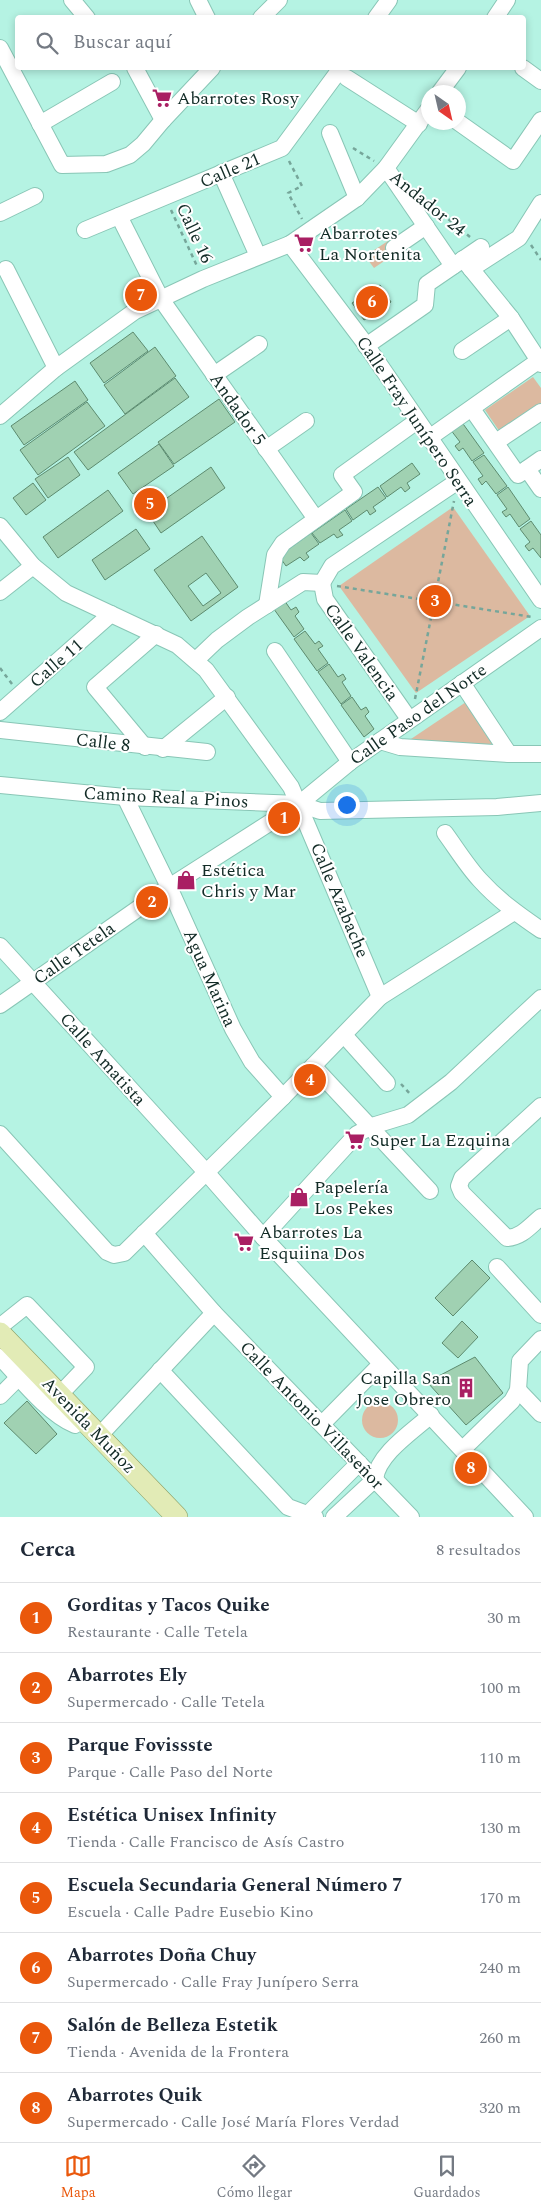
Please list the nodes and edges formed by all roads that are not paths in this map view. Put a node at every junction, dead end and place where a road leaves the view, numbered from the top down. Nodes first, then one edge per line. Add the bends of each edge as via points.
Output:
1 (72, 0) edge
2 (198, 0) edge
3 (279, 0) edge
4 (389, 0) edge
5 (508, 0) edge
6 (84, 15) edge
7 (206, 15) edge
8 (264, 15) edge
9 (378, 15) edge
10 (497, 15) edge
11 (0, 48) edge
12 (136, 70) edge
13 (210, 70) edge
14 (456, 70) edge
15 (526, 70) edge
16 (344, 73) edge
17 (541, 81) edge
18 (112, 82) dead end
19 (445, 85) edge
20 (163, 120) junction
21 (421, 121) edge
22 (539, 123) edge
23 (40, 124) junction
24 (419, 124) junction
25 (466, 128) edge
26 (331, 137) dead end
27 (386, 168) junction
28 (221, 173) junction
29 (35, 196) dead end
30 (357, 198) junction
31 (541, 204) edge
32 (0, 213) edge
33 (119, 216) junction
34 (426, 226) junction
35 (85, 230) dead end
36 (290, 244) junction
37 (481, 247) road end
38 (394, 248) dead end
39 (258, 256) junction
40 (462, 265) junction
41 (6, 270) dead end
42 (161, 299) junction
43 (511, 318) junction
44 (259, 344) dead end
45 (366, 346) junction
46 (462, 351) dead end
47 (540, 361) edge
48 (56, 368) junction
49 (214, 375) junction
50 (472, 409) junction
51 (541, 412) edge
52 (0, 416) edge
53 (306, 421) dead end
54 (417, 421) junction
55 (428, 438) junction
56 (496, 442) junction
57 (266, 449) junction
58 (541, 459) edge
59 (527, 469) junction
60 (458, 481) junction
61 (541, 489) edge
62 (316, 519) junction
63 (0, 526) edge
64 (33, 566) junction
65 (322, 583) junction
66 (0, 592) edge
67 (541, 600) edge
68 (267, 605) junction
69 (111, 614) junction
70 (538, 630) edge
71 (156, 634) junction
72 (275, 651) dead end
73 (196, 660) junction
74 (462, 682) junction
75 (227, 696) junction
76 (0, 712) edge
77 (409, 720) junction
78 (0, 730) edge
79 (380, 740) junction
80 (145, 747) junction
81 (163, 749) junction
82 (207, 752) dead end
83 (509, 754) junction
84 (541, 754) edge
85 (350, 762) junction
86 (0, 785) edge
87 (125, 797) junction
88 (541, 803) edge
89 (299, 804) junction
90 (445, 833) dead end
91 (169, 887) junction
92 (514, 912) junction
93 (541, 930) edge
94 (0, 946) edge
95 (32, 982) junction
96 (380, 996) junction
97 (541, 998) edge
98 (0, 1005) edge
99 (344, 1035) junction
100 (313, 1066) junction
101 (387, 1083) dead end
102 (283, 1097) junction
103 (541, 1106) edge
104 (372, 1126) junction
105 (0, 1134) edge
106 (206, 1172) junction
107 (430, 1191) dead end
108 (541, 1216) edge
109 (144, 1233) junction
110 (263, 1237) junction
111 (497, 1267) dead end
112 (214, 1313) junction
113 (541, 1315) edge
114 (0, 1332) edge
115 (541, 1339) edge
116 (0, 1357) edge
117 (382, 1364) junction
118 (160, 1370) junction
119 (19, 1377) junction
120 (65, 1389) junction
121 (518, 1390) junction
122 (0, 1396) edge
123 (541, 1414) edge
124 (431, 1416) junction
125 (79, 1422) junction
126 (322, 1424) junction
127 (100, 1436) junction
128 (463, 1449) junction
129 (359, 1463) junction
130 (374, 1479) junction
131 (305, 1515) edge
132 (162, 1517) edge
133 (177, 1517) edge
134 (334, 1517) edge
135 (411, 1517) edge
136 (525, 1517) edge

1 - 6 street
2 - 7 street
3 - 8 street
4 - 9 street
5 - 10 street
11 - 23 street
12 - 20 street
13 - 20 street
14 - 19 street
15 - 17 street
16 - 24 street
16 - 28 street, Calle 21 via 282,148
18 - 23 street
20 - 23 street via 130,155 106,164 62,165
21 - 24 street
22 - 25 street via 513,161
24 - 27 street
26 - 30 street
27 - 30 street
27 - 34 street, Andador 24
28 - 33 street, Calle 21
28 - 39 street
29 - 32 street
30 - 36 street
31 - 40 street via 519,238
33 - 35 street, Calle 21
33 - 42 street, Andador 5
34 - 38 street
34 - 40 street, Andador 24
36 - 39 street
36 - 45 street, Calle Fray Junípero Serra
37 - 40 street
39 - 42 street
40 - 43 street, Andador 24
40 - 45 street via 427,284 426,305
41 - 48 street
42 - 48 street via 136,311
42 - 49 street, Andador 5
43 - 46 street
43 - 47 street, Andador 24
44 - 49 street
45 - 54 street, Calle Fray Junípero Serra
47 - 50 street
48 - 52 street
49 - 57 street, Andador 5
50 - 55 street
50 - 56 street
51 - 56 street
53 - 57 street
54 - 55 street, Calle Fray Junípero Serra
54 - 62 street via 342,475 354,492
55 - 60 street, Calle Fray Junípero Serra
56 - 59 street via 518,475
57 - 62 street, Andador 5
58 - 59 street
59 - 61 street
60 - 65 street via 332,566
60 - 67 street, Calle Fray Junípero Serra
62 - 68 street via 283,543 275,555
63 - 64 street, Calle Azabache
64 - 66 street
64 - 69 street, Calle Azabache via 66,593
65 - 68 street via 303,582
65 - 77 street, Calle Valencia via 325,599
68 - 73 street via 217,640
69 - 71 street, Calle Azabache
69 - 76 street, Calle 11
70 - 74 street, Calle Paso del Norte
71 - 73 street, Calle Azabache
71 - 80 street via 94,688
72 - 85 street
73 - 75 street, Calle Azabache
74 - 77 street, Calle Paso del Norte
74 - 83 street
75 - 81 street
75 - 89 street, Calle Azabache via 291,787
77 - 79 street, Calle Paso del Norte
78 - 80 street, Calle 8
79 - 83 street via 400,747
79 - 85 street, Calle Paso del Norte
80 - 81 street, Calle 8
81 - 82 street, Calle 8
83 - 84 street
85 - 89 street, Calle Paso del Norte
86 - 87 street, Camino Real a Pinos
87 - 89 street, Camino Real a Pinos
87 - 91 street, Agua Marina
88 - 89 street, Camino Real a Pinos via 497,807 320,810
89 - 91 street, Calle Tetela
89 - 96 street, Calle Azabache
90 - 92 street via 478,879
91 - 95 street, Calle Tetela
91 - 102 street, Agua Marina via 232,1029 252,1062
92 - 93 street
92 - 96 street
94 - 95 street, Calle Amatista
95 - 98 street, Calle Tetela
95 - 106 street, Calle Amatista
96 - 99 street
97 - 104 street via 451,1082 408,1115
99 - 100 street
99 - 101 street
100 - 102 street
100 - 104 street
102 - 106 street
103 - 108 street via 462,1178 459,1186 462,1193 507,1238 516,1238
104 - 107 street
104 - 110 street via 352,1139
105 - 109 street via 107,1252 114,1256 124,1253
106 - 109 street
106 - 110 street, Calle Amatista
109 - 112 street, Calle Antonio Villaseñor
110 - 117 street, Calle Amatista
111 - 113 street
112 - 118 street
112 - 126 street, Calle Antonio Villaseñor
114 - 120 street
114 - 120 street via 27,1305 86,1367
114 - 125 main road, Avenida Muñoz
115 - 121 street via 520,1361
116 - 119 street
117 - 124 street, Calle Amatista
117 - 126 street
118 - 127 street
118 - 131 street via 288,1507
119 - 122 street
119 - 125 street via 57,1414
120 - 125 street via 79,1406
121 - 123 street
121 - 128 street via 512,1402
124 - 128 street, Calle Amatista
124 - 130 street via 382,1460
125 - 127 main road, Avenida Muñoz
125 - 132 main road, Avenida Muñoz
126 - 129 street, Calle Antonio Villaseñor
127 - 133 main road, Avenida Muñoz
128 - 136 street, Calle Amatista
129 - 130 street, Calle Antonio Villaseñor
129 - 131 street
130 - 134 street
130 - 135 street, Calle Antonio Villaseñor

